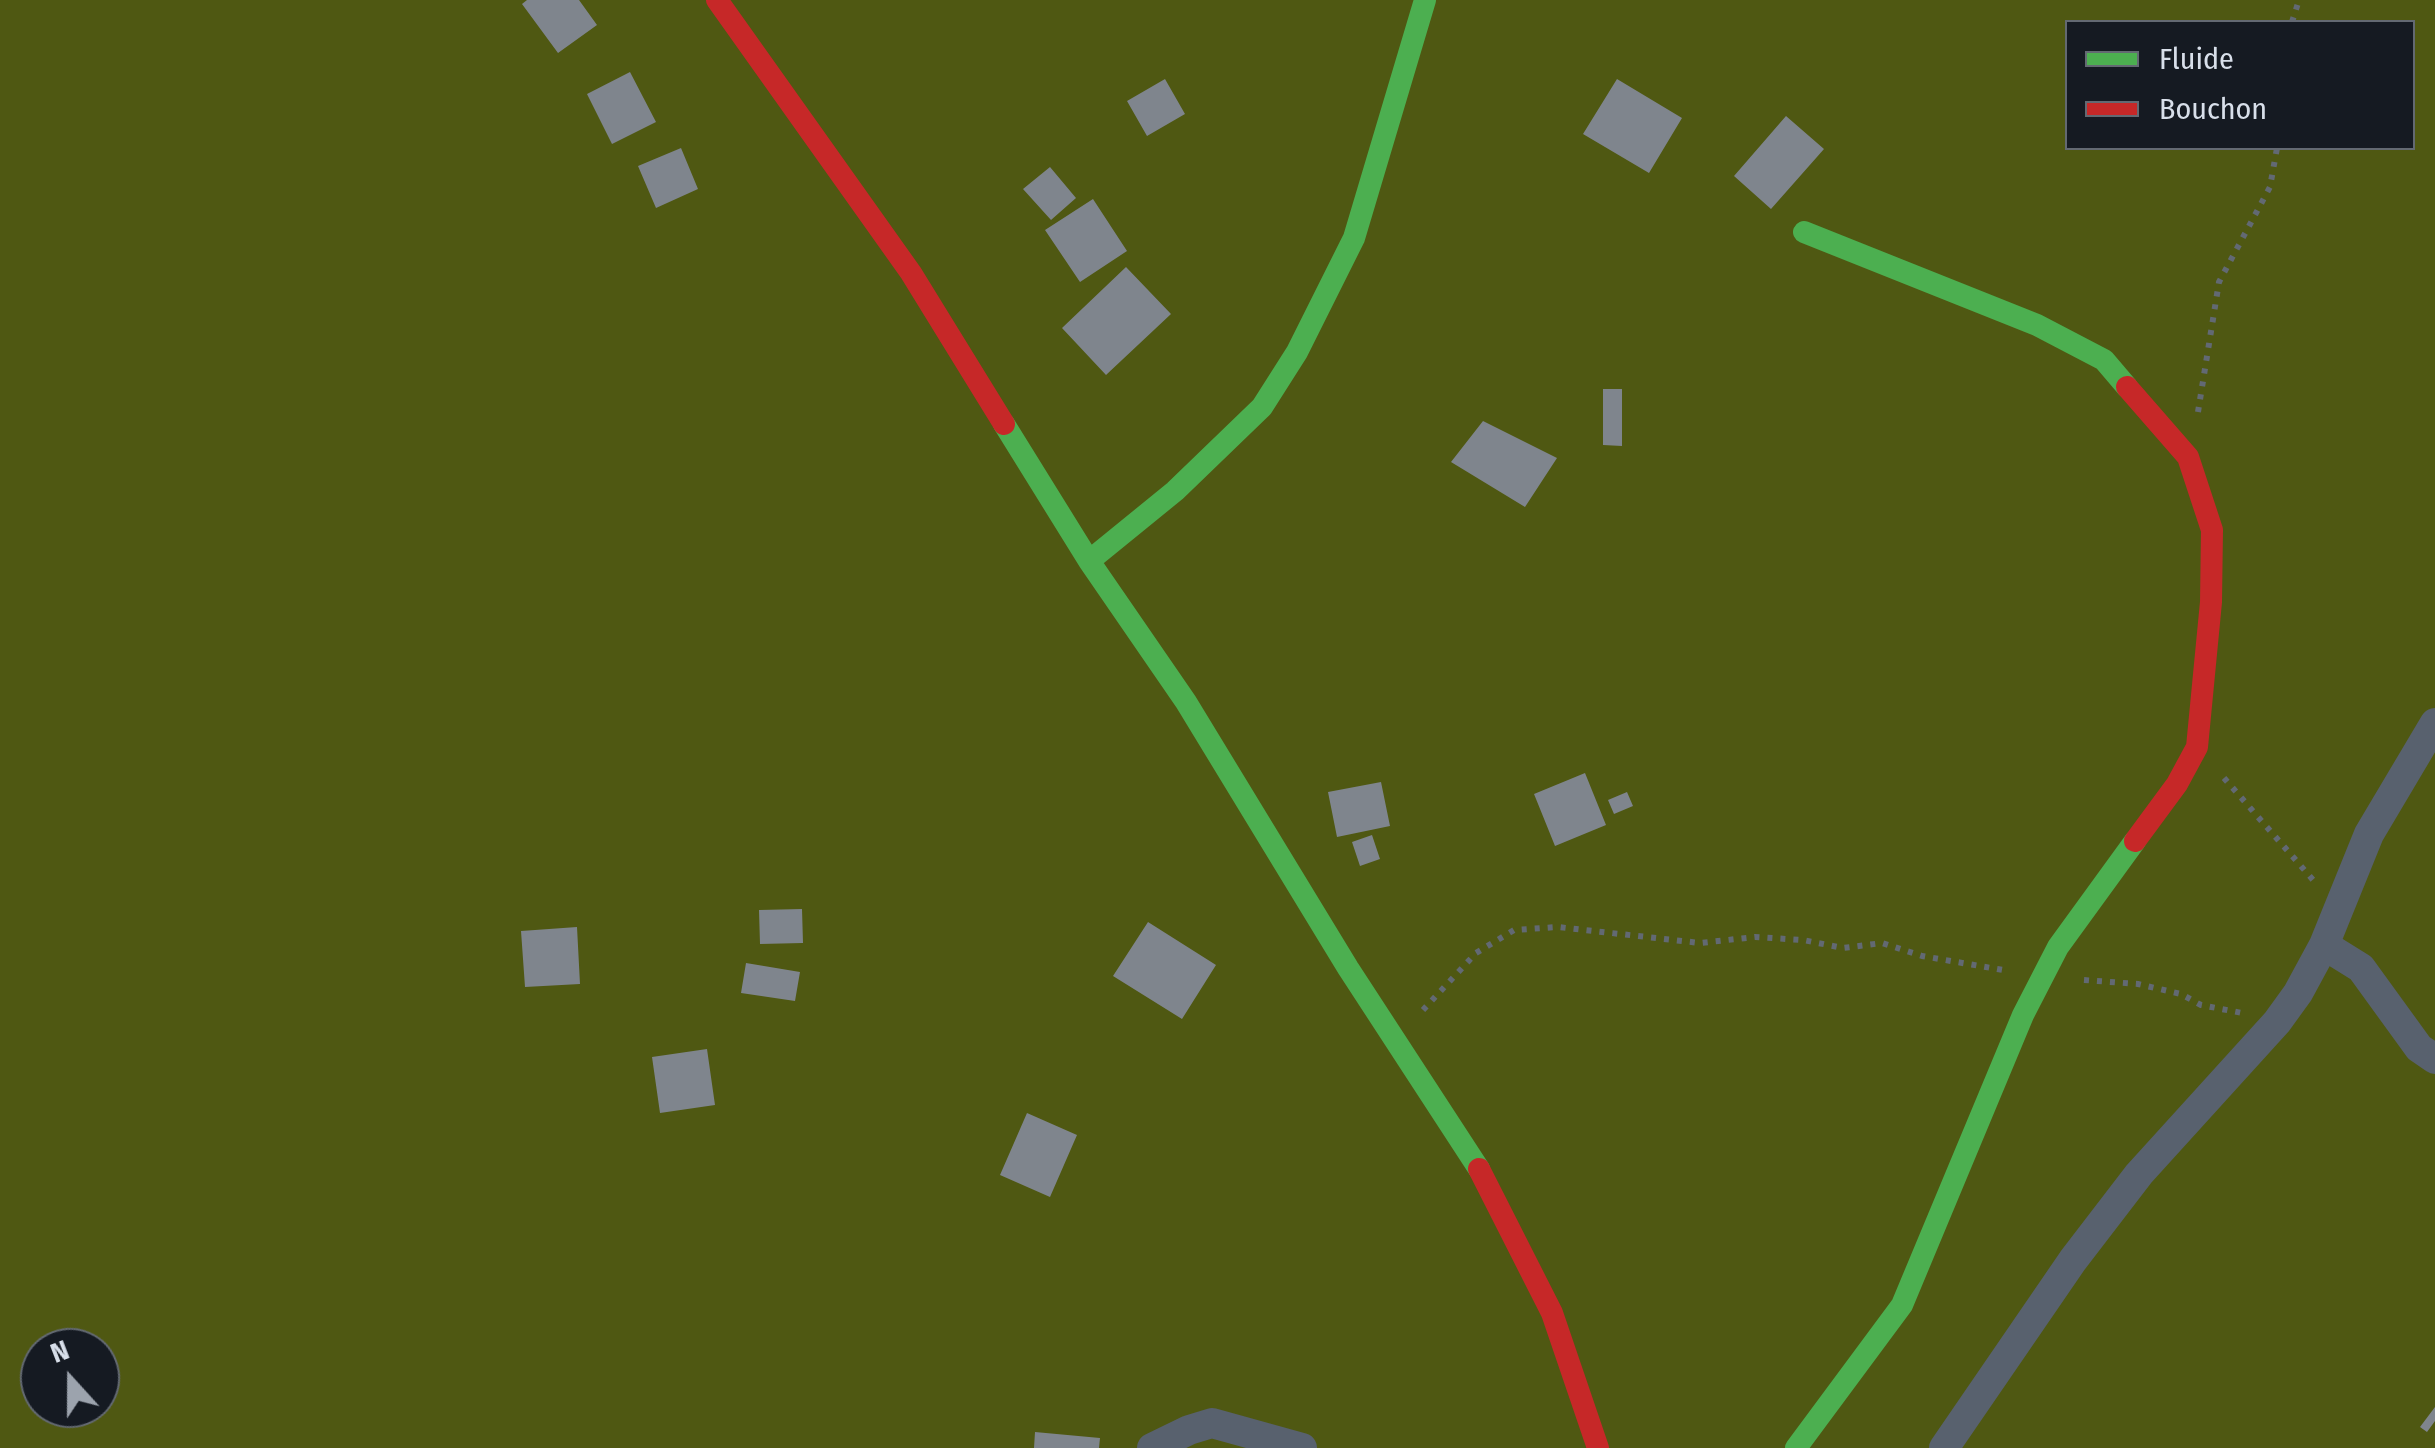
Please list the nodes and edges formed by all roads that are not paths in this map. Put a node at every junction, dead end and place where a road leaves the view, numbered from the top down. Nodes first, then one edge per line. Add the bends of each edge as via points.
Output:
1 (717, 0) edge
2 (1425, 0) edge
3 (1804, 232) dead end
4 (1089, 561) junction
5 (2435, 723) edge
6 (2324, 945) junction
7 (2435, 1059) edge
8 (1152, 1448) edge
9 (1302, 1448) edge
10 (1598, 1448) edge
11 (1796, 1448) edge
12 (1944, 1448) edge

1 - 4 street via 910,273
2 - 4 street via 1354,238 1297,352 1262,407
3 - 11 street via 2036,325 2104,360 2188,457 2212,530 2196,747 2177,784 2058,946 2022,1015 1902,1304
4 - 10 street via 1186,702 1481,1172 1552,1313
5 - 6 street via 2370,834
6 - 7 street via 2361,968 2419,1048
6 - 12 street via 2277,1022 2196,1108 2073,1260
8 - 9 street via 1212,1423

